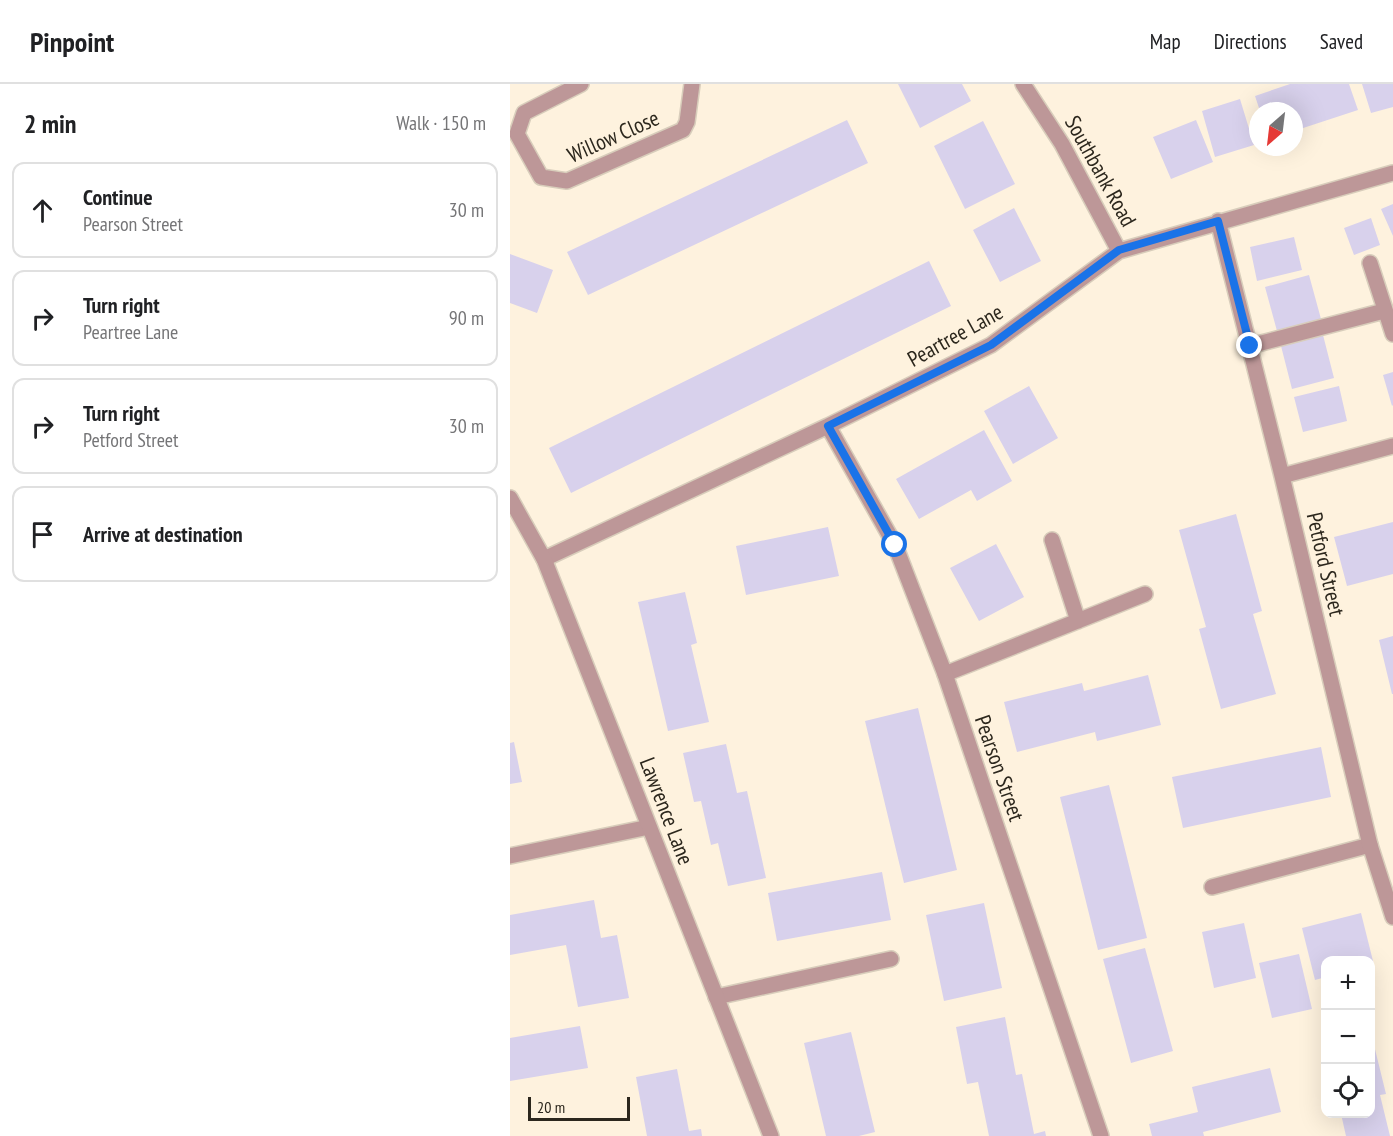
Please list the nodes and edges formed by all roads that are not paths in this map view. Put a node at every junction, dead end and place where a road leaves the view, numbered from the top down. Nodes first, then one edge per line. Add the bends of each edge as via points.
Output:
1 (581, 84) edge
2 (692, 84) edge
3 (1023, 84) edge
4 (1393, 173) edge
5 (1218, 221) junction
6 (1119, 250) junction
7 (1370, 263) dead end
8 (1384, 311) junction
9 (1393, 334) edge
10 (1250, 346) junction
11 (828, 426) junction
12 (1393, 446) edge
13 (1282, 476) junction
14 (512, 508) edge
15 (1052, 540) dead end
16 (544, 559) junction
17 (1144, 594) dead end
18 (1078, 621) junction
19 (945, 674) junction
20 (649, 827) junction
21 (1370, 845) junction
22 (510, 856) edge
23 (1212, 887) dead end
24 (1393, 917) edge
25 (891, 959) dead end
26 (716, 997) junction
27 (771, 1136) edge
28 (1101, 1136) edge

1 - 2 street, Willow Close via 524,112 517,134 541,177 567,181 683,130
3 - 6 street, Southbank Road via 1062,144
4 - 5 street, Peartree Lane
5 - 6 street, Peartree Lane
5 - 10 street, Petford Street
6 - 11 street, Peartree Lane via 991,345
7 - 8 street
8 - 9 street
8 - 10 street
10 - 13 street, Petford Street
11 - 16 street, Peartree Lane
11 - 19 street, Pearson Street via 895,545
12 - 13 street
13 - 21 street, Petford Street
14 - 16 street, Lawrence Lane
15 - 18 street
16 - 20 street, Lawrence Lane
17 - 18 street
18 - 19 street
19 - 28 street, Pearson Street
20 - 22 street
20 - 26 street, Lawrence Lane
21 - 23 street
21 - 24 street, Petford Street
25 - 26 street
26 - 27 street, Lawrence Lane

